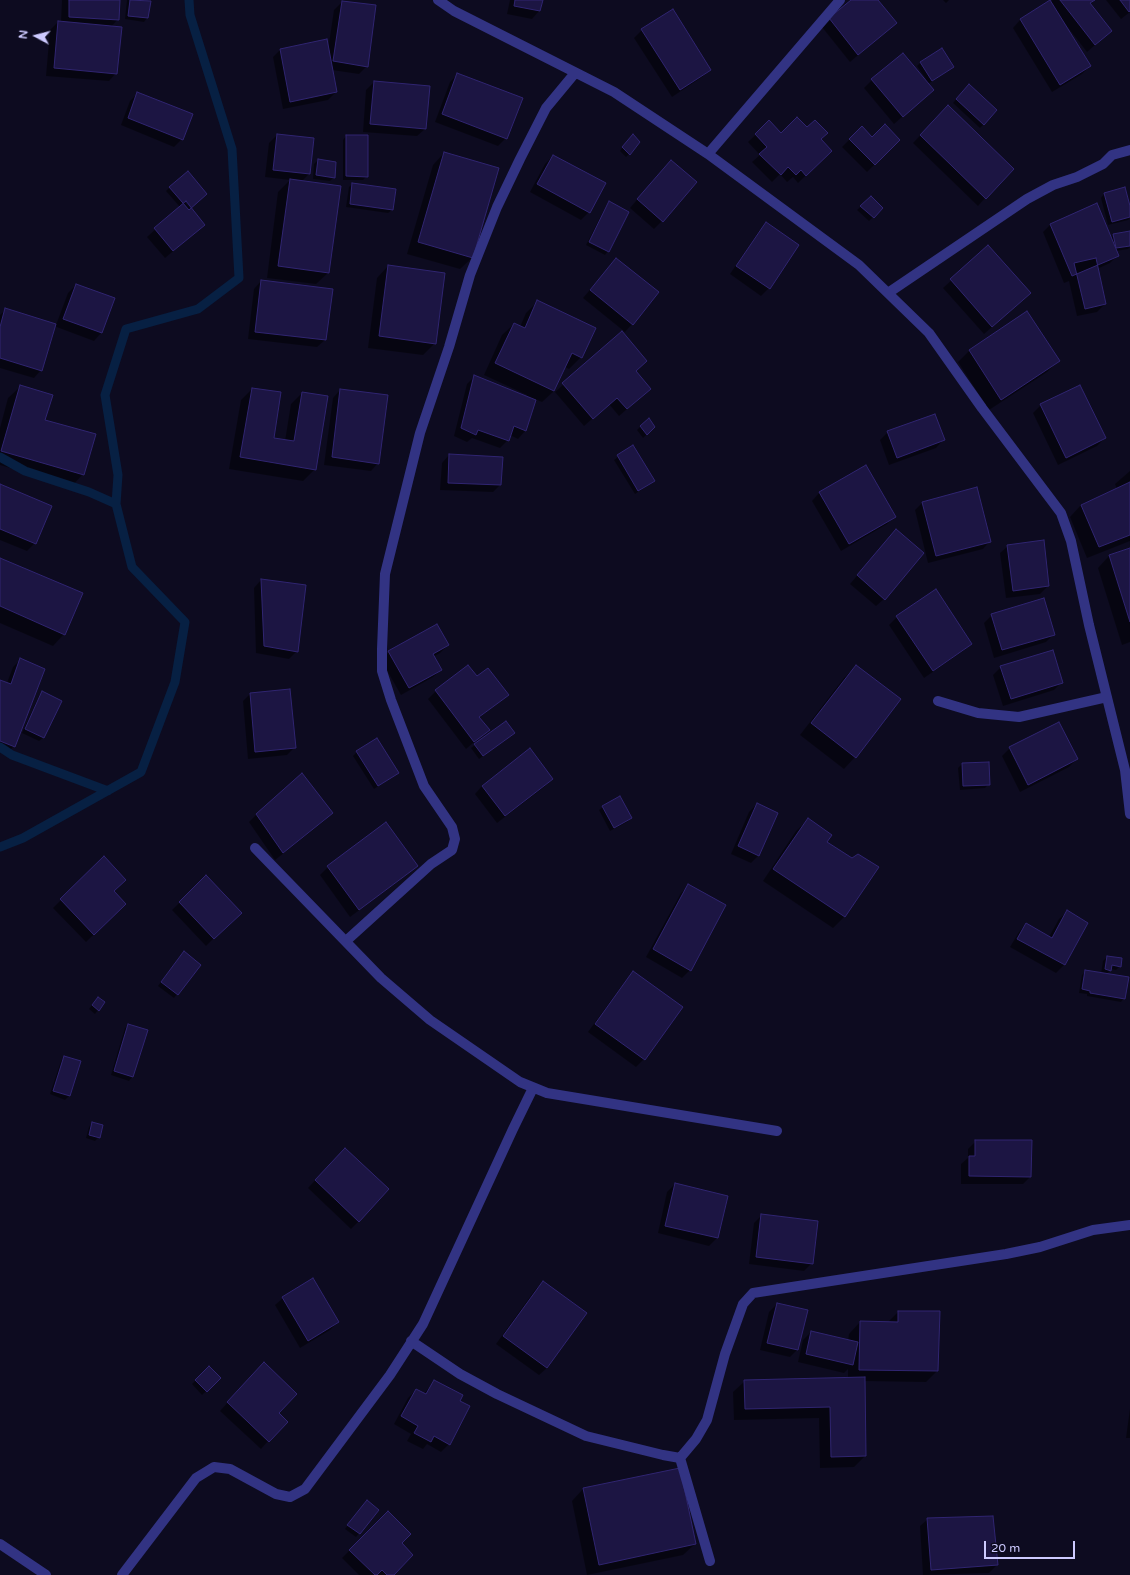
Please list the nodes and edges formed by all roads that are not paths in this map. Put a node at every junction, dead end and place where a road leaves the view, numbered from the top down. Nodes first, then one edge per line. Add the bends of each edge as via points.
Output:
1 (438, 0) edge
2 (840, 0) edge
3 (575, 73) junction
4 (1130, 150) edge
5 (708, 154) junction
6 (888, 293) junction
7 (1107, 697) junction
8 (938, 701) dead end
9 (1130, 814) edge
10 (255, 848) dead end
11 (346, 942) junction
12 (533, 1088) junction
13 (777, 1131) dead end
14 (1130, 1225) edge
15 (412, 1342) junction
16 (680, 1458) junction
17 (0, 1544) edge
18 (710, 1561) dead end
19 (46, 1575) edge
20 (122, 1575) edge

1 - 3 street via 454,11
2 - 5 street
3 - 5 street via 614,92
3 - 11 street via 546,108 497,207 470,275 420,433 385,574 382,671 424,786 452,827 455,839 452,850 431,864
4 - 6 street via 1112,156 1103,164 1027,199
5 - 6 street via 859,265
6 - 7 street via 929,332 1061,513 1071,541
7 - 8 street via 1019,717 978,713
7 - 9 street via 1125,770
10 - 11 street
11 - 12 street via 381,978 430,1020 520,1082
12 - 13 street via 547,1093
12 - 15 street via 423,1324
14 - 16 street via 1093,1230 1040,1247 1006,1254 753,1293 743,1304 727,1347 707,1420 696,1439
15 - 16 street via 460,1374 497,1394 586,1436
15 - 20 street via 305,1489 290,1497 276,1494 230,1469 214,1467 196,1478
16 - 18 street
17 - 19 street

